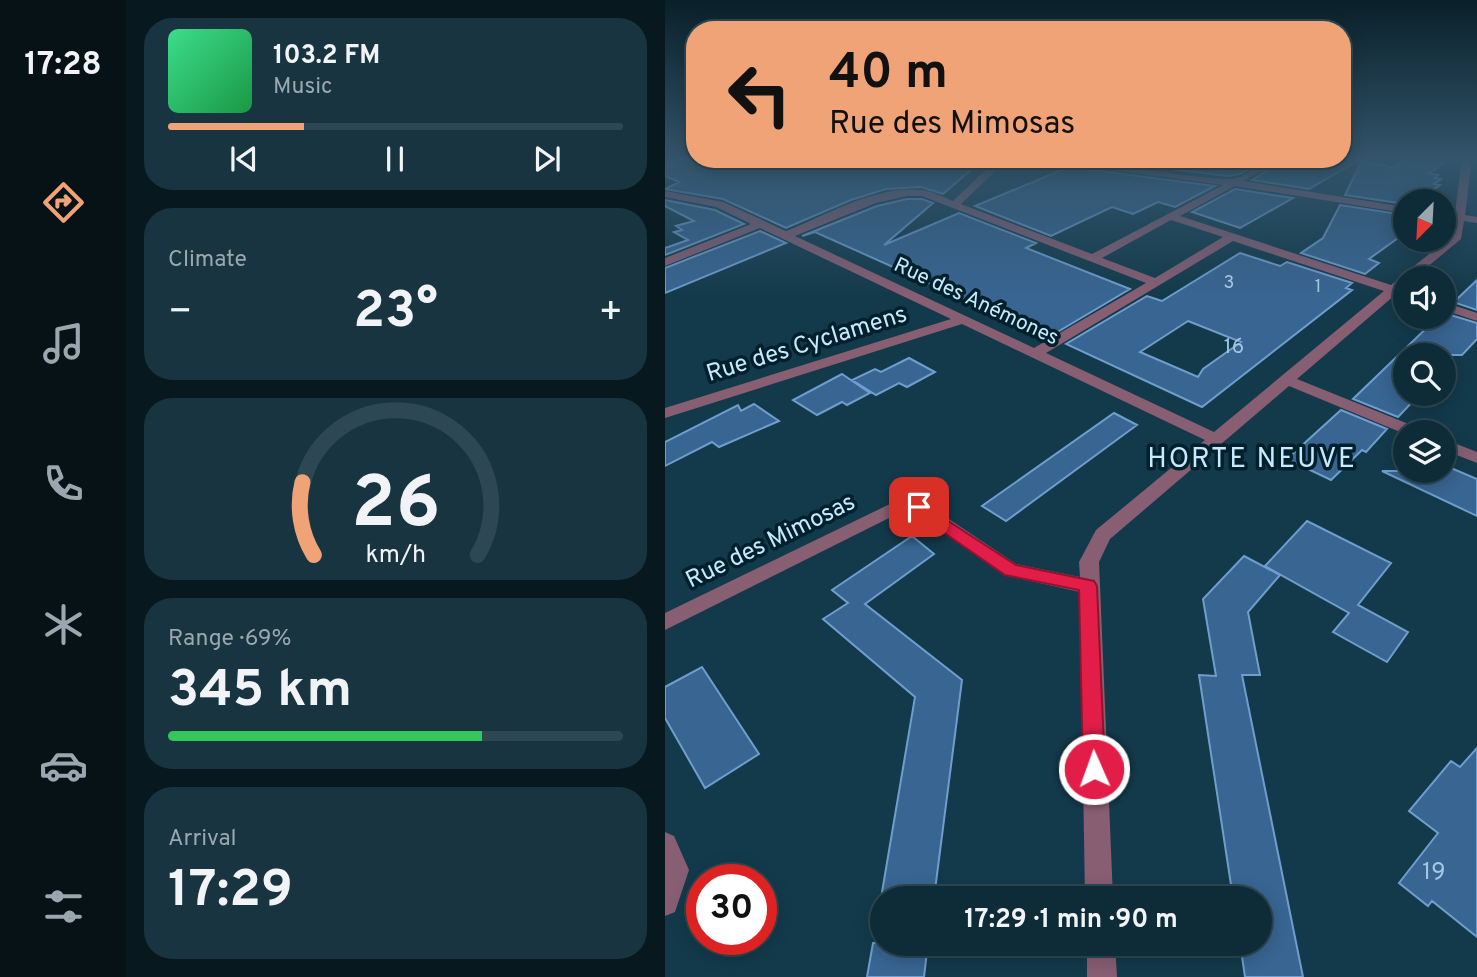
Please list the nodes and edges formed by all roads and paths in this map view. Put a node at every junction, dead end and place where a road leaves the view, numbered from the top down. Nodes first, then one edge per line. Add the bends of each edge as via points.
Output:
1 (720, 205) edge
2 (866, 205) edge
3 (954, 205) edge
4 (1195, 205) edge
5 (1371, 205) edge
6 (1462, 205) edge
7 (1393, 208) edge
8 (1172, 217) junction
9 (1456, 217) edge
10 (1461, 218) junction
11 (1477, 220) edge
12 (760, 224) junction
13 (786, 235) junction
14 (1230, 238) junction
15 (1093, 258) junction
16 (665, 262) edge
17 (1425, 266) edge
18 (1155, 282) junction
19 (1393, 283) edge
20 (1393, 294) edge
21 (1456, 310) edge
22 (1477, 317) edge
23 (962, 320) junction
24 (1036, 353) junction
25 (1288, 380) junction
26 (665, 413) edge
27 (1393, 423) edge
28 (1215, 439) junction
29 (1456, 449) edge
30 (1477, 458) edge
31 (1088, 586) junction
32 (665, 622) edge
33 (665, 845) edge
34 (1099, 886) edge
35 (665, 902) edge
36 (1101, 956) edge
37 (1102, 977) edge

1 - 12 street, Rue des Anémones
2 - 13 street
3 - 15 street
4 - 8 street
5 - 7 street
6 - 10 street
8 - 14 street
8 - 15 street
9 - 10 street
10 - 11 street
10 - 17 street via 1457,237
12 - 13 street, Rue des Anémones
12 - 16 street
13 - 23 street, Rue des Anémones
14 - 18 street
14 - 19 street
15 - 18 street
18 - 24 street
20 - 25 street
21 - 22 street
23 - 24 street, Rue des Anémones
23 - 26 street, Rue des Cyclamens
24 - 28 street, Rue des Anémones
25 - 27 street
25 - 28 street
28 - 31 street via 1103,536 1089,562
29 - 30 street
31 - 32 street, Rue des Mimosas via 1011,570 919,507 892,509
31 - 34 street
33 - 35 street via 677,870
36 - 37 street

